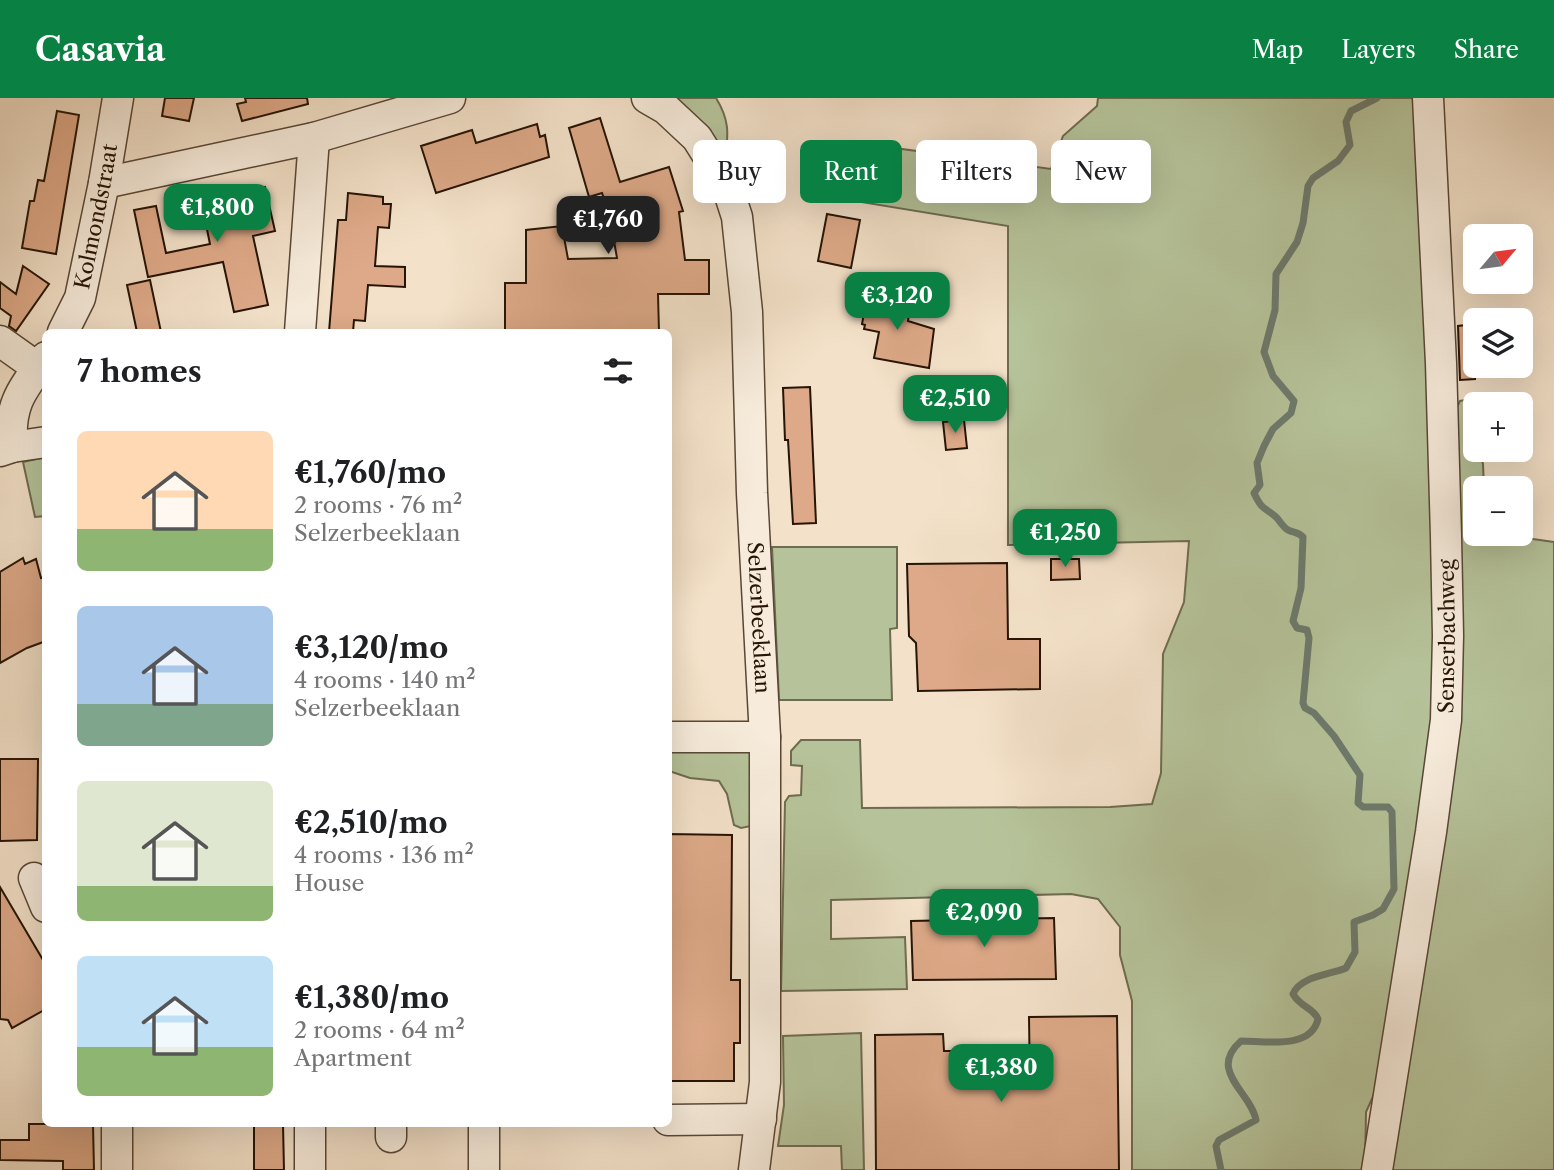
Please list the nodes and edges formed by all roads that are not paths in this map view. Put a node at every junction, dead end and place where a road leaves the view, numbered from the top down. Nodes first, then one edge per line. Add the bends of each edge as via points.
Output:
1 (118, 98) edge
2 (450, 98) edge
3 (647, 98) edge
4 (1428, 98) edge
5 (314, 138) junction
6 (104, 183) junction
7 (64, 329) edge
8 (300, 329) edge
9 (0, 341) edge
10 (42, 363) edge
11 (42, 443) edge
12 (6, 449) edge
13 (672, 737) edge
14 (765, 737) junction
15 (34, 877) dead end
16 (42, 897) edge
17 (761, 1119) junction
18 (672, 1121) edge
19 (117, 1127) edge
20 (310, 1127) edge
21 (484, 1127) edge
22 (117, 1170) edge
23 (310, 1170) edge
24 (484, 1170) edge
25 (754, 1170) edge
26 (1377, 1170) edge

1 - 6 street, Kolmondstraat
2 - 5 street
3 - 14 street, Selzerbeeklaan via 697,138 727,186 737,217 747,312
4 - 26 street, Senserbachweg via 1446,536 1446,720
5 - 6 street
5 - 8 street
6 - 7 street, Kolmondstraat via 80,298
9 - 10 street
10 - 12 street via 14,408
11 - 12 street
13 - 14 street
14 - 17 street, Selzerbeeklaan via 765,1082
15 - 16 street
17 - 18 street
17 - 25 street, Selzerbeeklaan
19 - 22 street
20 - 23 street
21 - 24 street

